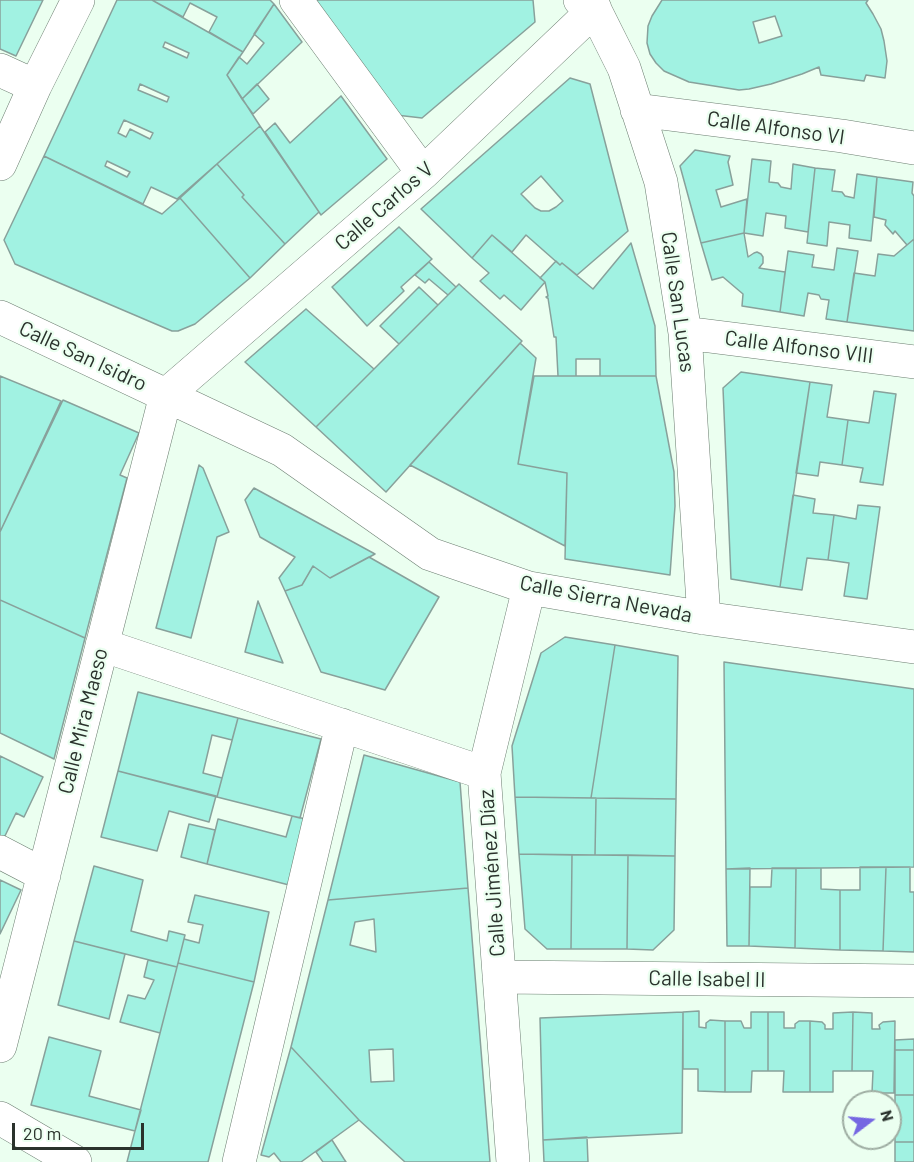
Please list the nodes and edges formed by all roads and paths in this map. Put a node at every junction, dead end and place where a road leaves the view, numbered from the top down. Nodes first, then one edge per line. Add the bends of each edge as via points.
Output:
1 (78, 0) edge
2 (296, 0) edge
3 (588, 3) edge
4 (0, 70) edge
5 (35, 86) junction
6 (638, 110) junction
7 (914, 148) edge
8 (0, 164) edge
9 (423, 173) junction
10 (0, 317) edge
11 (685, 333) junction
12 (914, 362) edge
13 (166, 395) junction
14 (529, 588) junction
15 (704, 618) junction
16 (102, 645) junction
17 (914, 647) edge
18 (342, 725) junction
19 (484, 773) junction
20 (0, 852) edge
21 (44, 874) junction
22 (500, 977) junction
23 (914, 981) edge
24 (0, 1046) edge
25 (0, 1118) edge
26 (75, 1162) edge
27 (239, 1162) edge
28 (513, 1162) edge

1 - 5 street
2 - 9 street
3 - 6 street, Calle San Lucas via 624,68
3 - 9 street, Calle Carlos V
4 - 5 street
5 - 8 street
6 - 7 street, Calle Alfonso VI
6 - 11 street, Calle San Lucas via 661,182
9 - 13 street, Calle Carlos V
10 - 13 street, Calle San Isidro
11 - 12 street, Calle Alfonso VIII
11 - 15 street, Calle San Lucas
13 - 14 street, Calle Sierra Nevada via 282,450 430,554
13 - 16 street, Calle Mira Maeso
14 - 15 street, Calle Sierra Nevada
14 - 19 street, Calle Jiménez Díaz
15 - 17 street, Calle Sierra Nevada
16 - 18 street
16 - 21 street, Calle Mira Maeso
18 - 19 street
18 - 27 street
19 - 22 street, Calle Jiménez Díaz
20 - 21 street
21 - 24 street, Calle Mira Maeso
22 - 23 street, Calle Isabel II
22 - 28 street, Calle Jiménez Díaz
25 - 26 street

